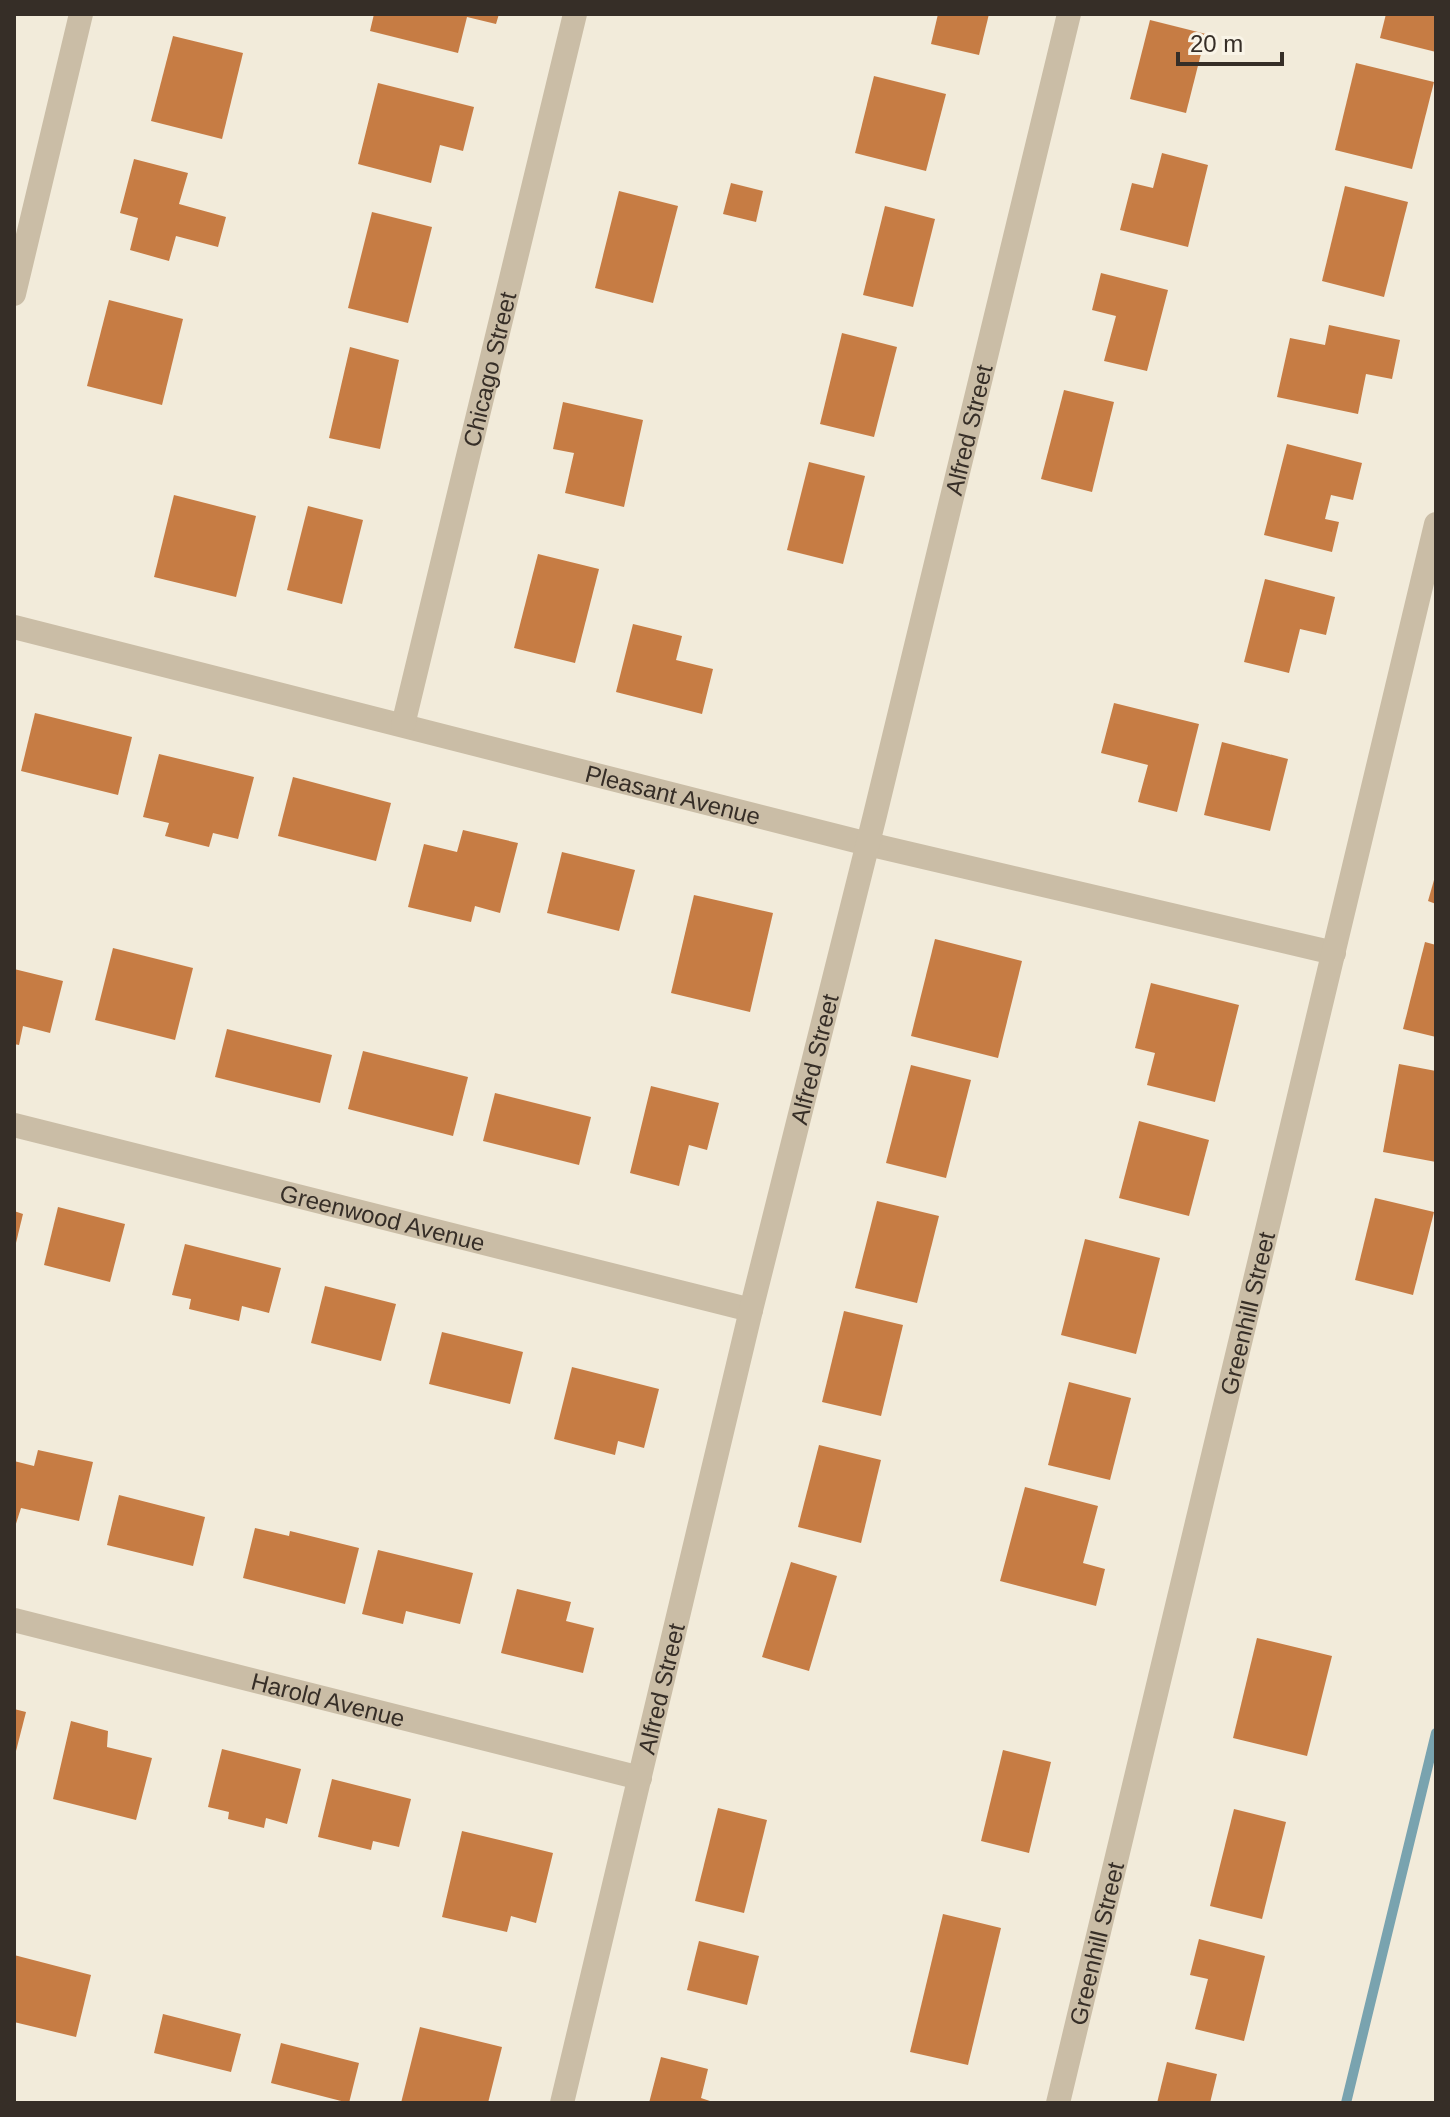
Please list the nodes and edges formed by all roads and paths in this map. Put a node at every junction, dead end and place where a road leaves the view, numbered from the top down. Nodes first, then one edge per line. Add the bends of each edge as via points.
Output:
1 (81, 14) edge
2 (575, 14) edge
3 (1069, 14) edge
4 (14, 294) edge
5 (1436, 524) edge
6 (14, 627) edge
7 (403, 725) junction
8 (868, 844) junction
9 (1334, 953) junction
10 (14, 1125) edge
11 (751, 1310) junction
12 (14, 1620) edge
13 (640, 1778) junction
14 (562, 2103) edge
15 (1058, 2103) edge

1 - 4 street
2 - 7 street, Chicago Street
3 - 8 street, Alfred Street
5 - 9 street, Greenhill Street
6 - 7 street, Pleasant Avenue
7 - 8 street, Pleasant Avenue
8 - 9 street, Pleasant Avenue
8 - 11 street, Alfred Street
9 - 15 street, Greenhill Street
10 - 11 street, Greenwood Avenue
11 - 13 street, Alfred Street
12 - 13 street, Harold Avenue
13 - 14 street, Alfred Street

